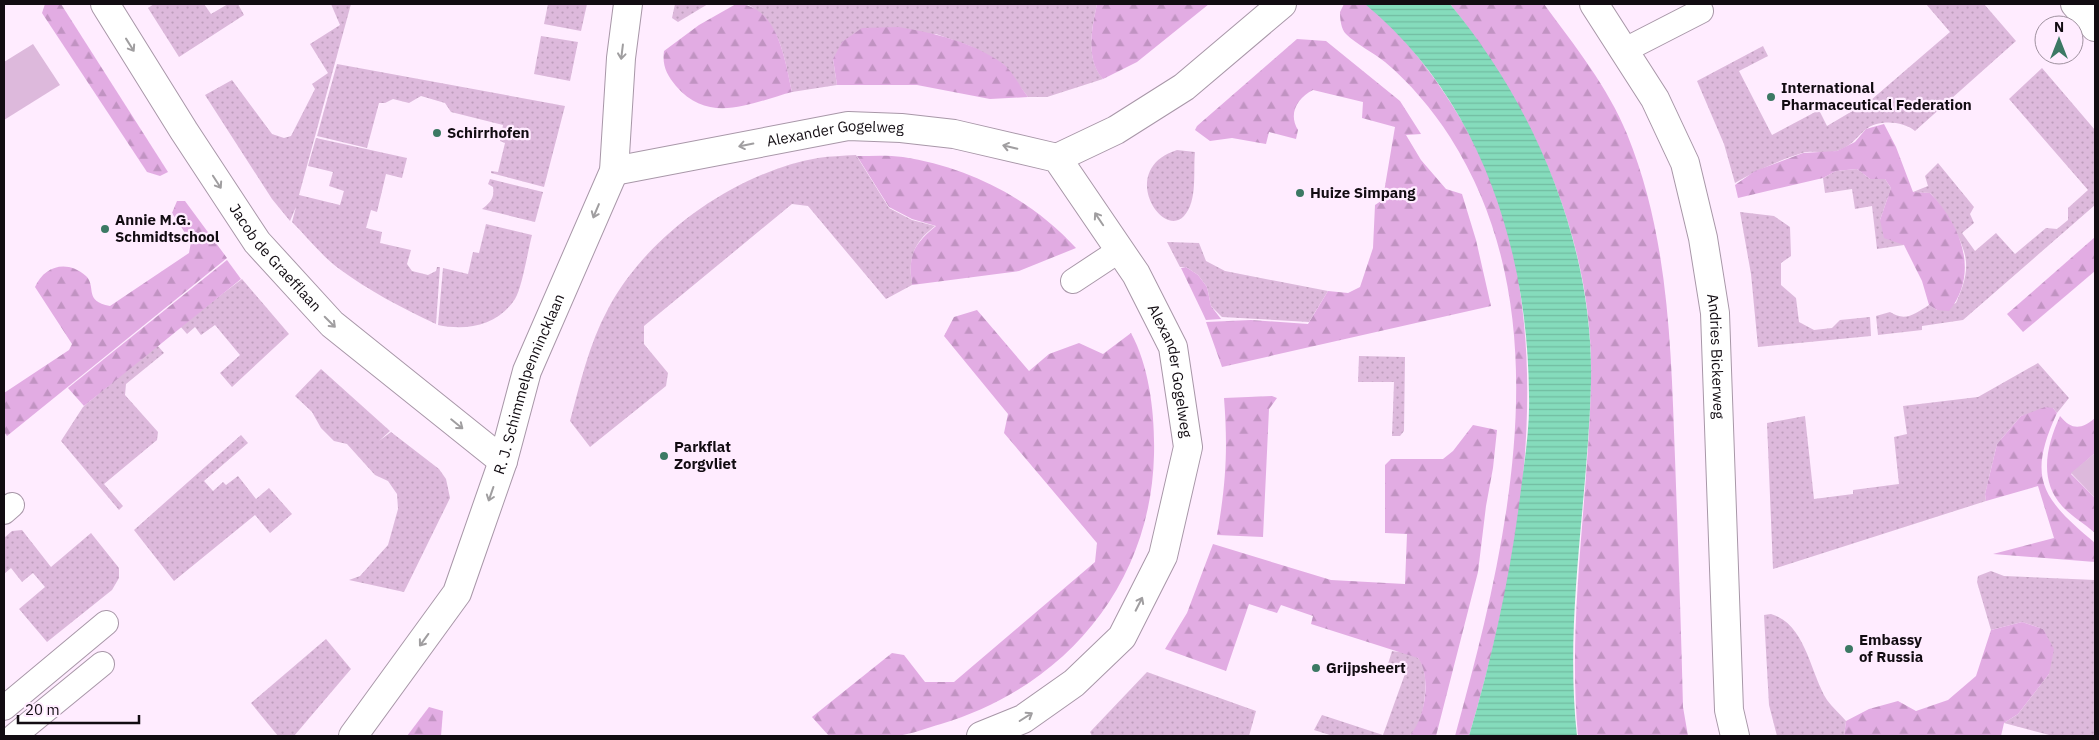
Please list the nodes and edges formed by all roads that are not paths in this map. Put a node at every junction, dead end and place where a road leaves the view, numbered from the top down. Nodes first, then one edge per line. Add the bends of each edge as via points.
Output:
1 (104, 4) edge
2 (628, 4) edge
3 (1282, 4) edge
4 (1594, 4) edge
5 (2075, 4) edge
6 (1701, 11) dead end
7 (2095, 27) edge
8 (1625, 50) junction
9 (1057, 158) junction
10 (614, 171) junction
11 (1120, 250) junction
12 (1073, 281) dead end
13 (503, 461) junction
14 (106, 623) dead end
15 (102, 664) dead end
16 (4, 708) edge
17 (14, 736) edge
18 (353, 736) edge
19 (982, 736) edge
20 (1735, 736) edge

1 -> 13 street, Jacob de Graefflaan via 257,242 332,324
2 -> 10 street, R. J. Schimmelpennincklaan
3 - 9 street via 1184,87 1116,130
4 - 8 street, Andries Bickerweg
5 - 7 street
6 - 8 lane
8 - 20 street, Andries Bickerweg via 1655,99 1685,163 1703,238 1715,313 1729,710
9 -> 10 street, Alexander Gogelweg via 954,134 848,126
11 -> 9 street, Alexander Gogelweg
10 -> 13 street, R. J. Schimmelpennincklaan via 527,371
11 - 12 lane
19 -> 11 street, Alexander Gogelweg via 1023,719 1052,699 1074,683 1122,637 1163,556 1188,447 1173,346
13 -> 18 street, R. J. Schimmelpennincklaan via 457,593
14 - 16 lane
15 - 17 lane

